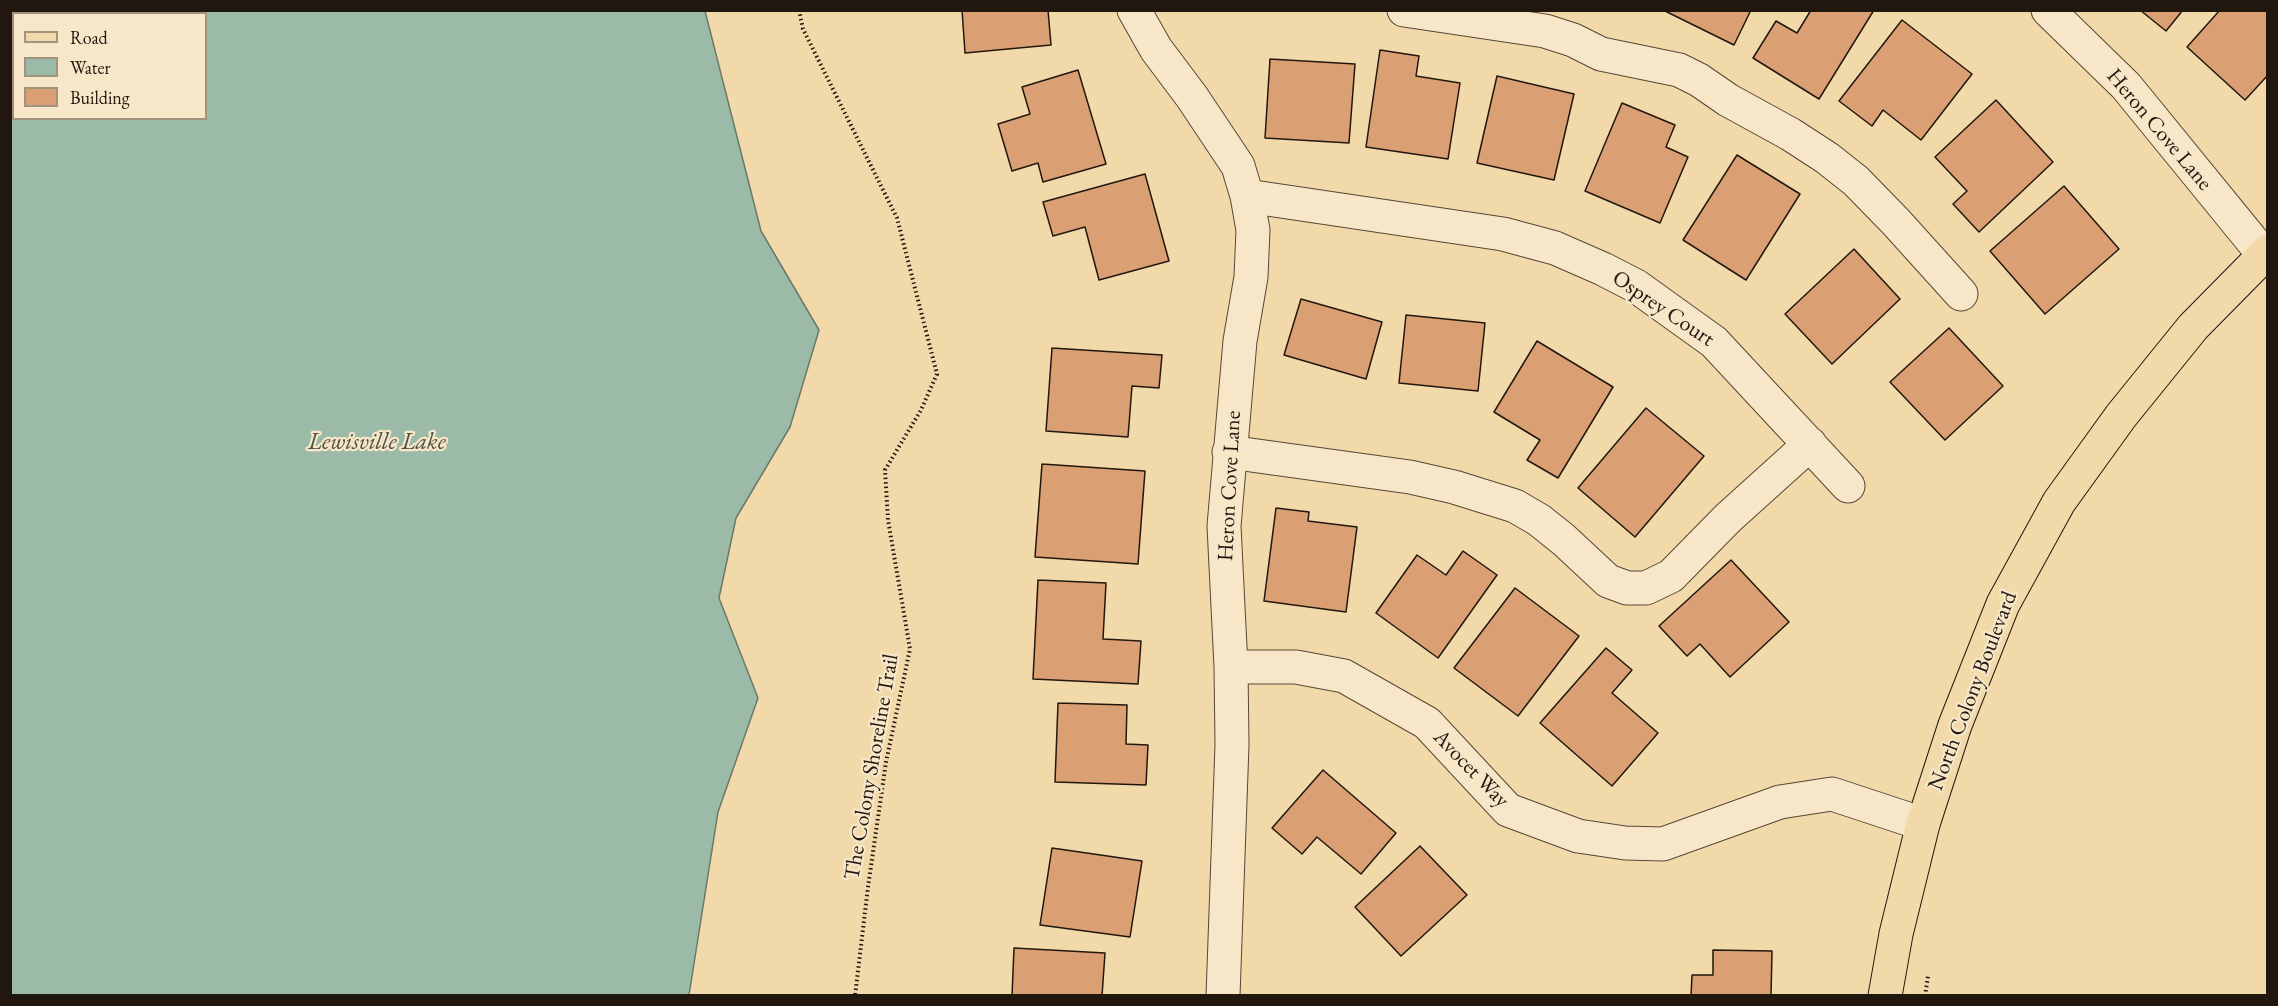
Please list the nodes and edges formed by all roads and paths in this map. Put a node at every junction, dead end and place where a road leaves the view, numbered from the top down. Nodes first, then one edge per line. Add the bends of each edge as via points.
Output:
1 (799, 10) edge
2 (1134, 10) edge
3 (1404, 10) edge
4 (2048, 10) edge
5 (1247, 196) junction
6 (2266, 256) edge
7 (1961, 294) dead end
8 (1810, 444) junction
9 (1229, 452) junction
10 (1848, 486) dead end
11 (1231, 667) junction
12 (1923, 824) junction
13 (1928, 976) dead end
14 (1886, 995) edge
15 (855, 996) edge
16 (1223, 996) edge
17 (1925, 996) edge

1 - 15 path, The Colony Shoreline Trail via 802,29 897,218 937,374 921,410 885,470 888,520 910,649 886,762
2 - 5 street, Heron Cove Lane via 1156,50 1238,166
3 - 7 street via 1545,31 1601,54 1679,70 1699,80 1790,134 1856,181
4 - 6 street, Heron Cove Lane via 2126,86
5 - 8 street, Osprey Court via 1503,234 1564,252 1636,286 1714,342
5 - 9 street, Heron Cove Lane via 1252,230 1251,277
6 - 12 main road, North Colony Boulevard via 2193,327 2121,416 2059,502 2003,604 1955,725
8 - 9 street via 1671,576 1646,588 1627,588 1608,581 1564,540 1515,506 1410,477
8 - 10 street, Osprey Court
9 - 11 street, Heron Cove Lane via 1224,526
11 - 12 street, Avocet Way via 1296,667 1344,676 1427,723 1508,810 1578,836 1663,844 1780,802 1832,794
11 - 16 street, Heron Cove Lane
12 - 14 main road, North Colony Boulevard via 1896,934
13 - 17 path

